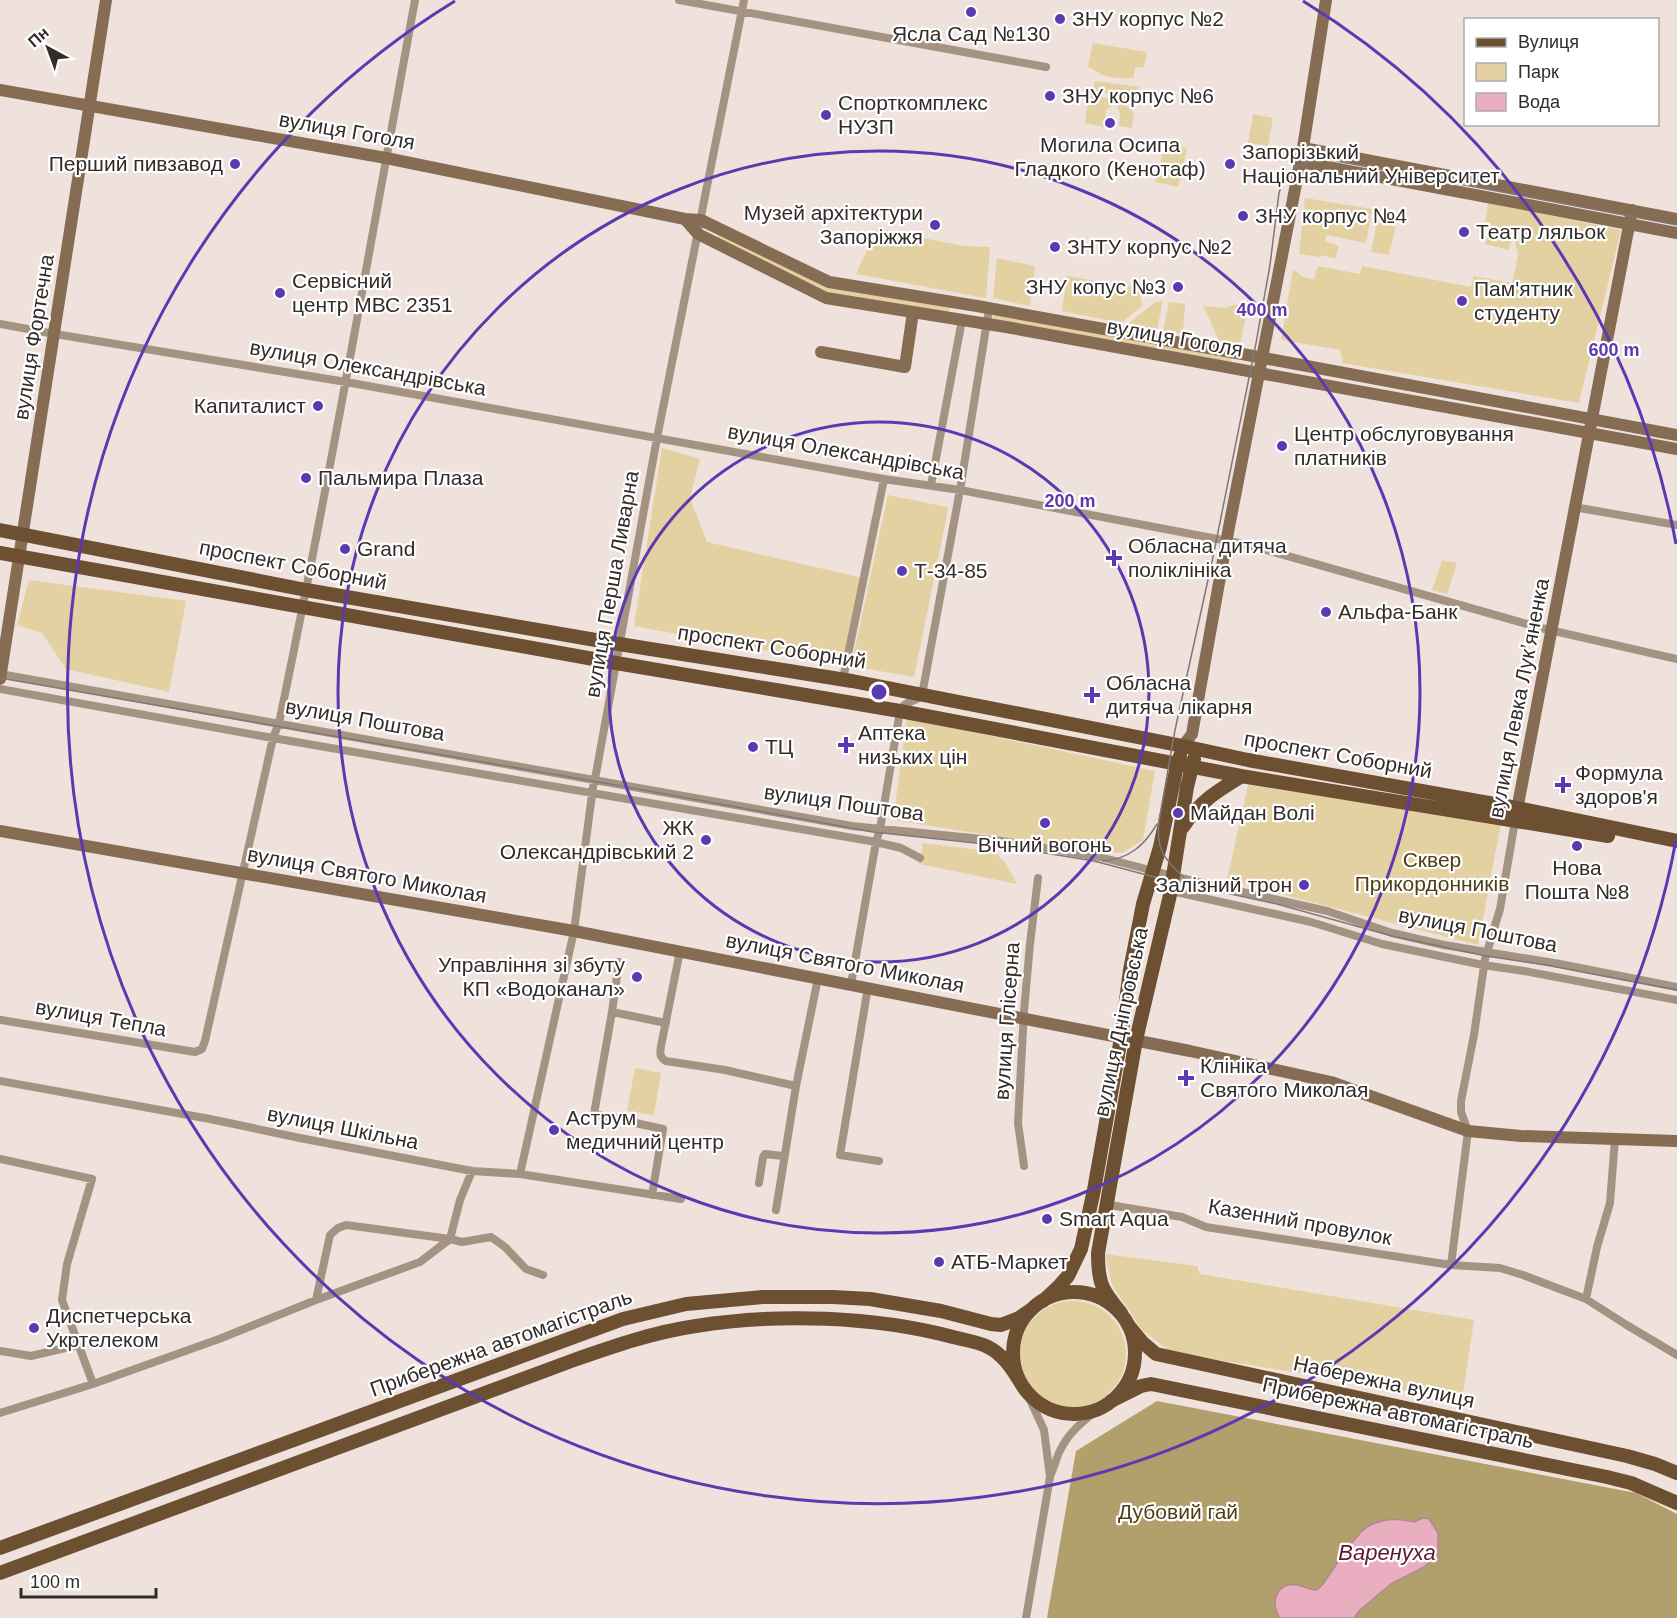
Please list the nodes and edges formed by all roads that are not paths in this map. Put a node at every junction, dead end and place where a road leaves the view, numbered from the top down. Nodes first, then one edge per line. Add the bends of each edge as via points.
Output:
1 (106, 0) edge
2 (415, 0) edge
3 (680, 0) edge
4 (744, 0) edge
5 (1326, 0) edge
6 (719, 3) edge
7 (742, 11) junction
8 (1046, 67) dead end
9 (0, 90) edge
10 (88, 105) junction
11 (1303, 148) junction
12 (386, 158) junction
13 (1300, 162) junction
14 (1632, 210) junction
15 (685, 219) junction
16 (1677, 219) edge
17 (701, 220) junction
18 (1628, 223) junction
19 (1677, 233) edge
20 (698, 234) junction
21 (989, 309) junction
22 (913, 312) junction
23 (962, 320) junction
24 (0, 324) edge
25 (987, 324) junction
26 (55, 334) junction
27 (821, 352) dead end
28 (1262, 358) junction
29 (1259, 373) junction
30 (346, 382) junction
31 (1591, 419) junction
32 (1588, 432) junction
33 (1677, 435) edge
34 (657, 438) junction
35 (1677, 449) edge
36 (884, 479) junction
37 (931, 485) junction
38 (960, 490) junction
39 (1574, 507) junction
40 (1677, 525) edge
41 (0, 530) edge
42 (22, 534) junction
43 (1227, 541) junction
44 (0, 553) edge
45 (19, 556) junction
46 (306, 590) junction
47 (303, 606) junction
48 (1552, 631) junction
49 (619, 644) junction
50 (1677, 659) edge
51 (616, 663) junction
52 (0, 676) edge
53 (843, 679) junction
54 (0, 689) edge
55 (922, 695) junction
56 (900, 711) junction
57 (279, 723) junction
58 (273, 738) junction
59 (1190, 743) junction
60 (1185, 765) junction
61 (1242, 776) junction
62 (595, 779) junction
63 (592, 793) junction
64 (1516, 815) junction
65 (880, 829) junction
66 (0, 831) edge
67 (1180, 831) junction
68 (1677, 841) edge
69 (876, 842) junction
70 (1677, 848) edge
71 (920, 858) dead end
72 (1154, 870) junction
73 (242, 872) junction
74 (1172, 875) junction
75 (1038, 878) dead end
76 (1149, 886) junction
77 (1170, 891) junction
78 (574, 931) junction
79 (680, 951) junction
80 (1487, 952) junction
81 (620, 962) dead end
82 (1483, 965) junction
83 (818, 978) junction
84 (851, 984) junction
85 (868, 987) junction
86 (1677, 987) edge
87 (1677, 1000) edge
88 (612, 1012) junction
89 (1024, 1018) junction
90 (1, 1020) edge
91 (666, 1023) junction
92 (1121, 1038) junction
93 (1136, 1040) junction
94 (0, 1081) edge
95 (796, 1086) junction
96 (1468, 1131) junction
97 (1615, 1139) junction
98 (1677, 1141) edge
99 (783, 1156) junction
100 (0, 1159) edge
101 (879, 1161) dead end
102 (1024, 1166) dead end
103 (472, 1171) junction
104 (520, 1174) junction
105 (759, 1183) dead end
106 (652, 1195) junction
107 (681, 1199) dead end
108 (1092, 1202) junction
109 (1107, 1205) junction
110 (776, 1210) dead end
111 (450, 1239) junction
112 (1451, 1265) junction
113 (543, 1275) dead end
114 (833, 1297) junction
115 (870, 1299) junction
116 (1586, 1299) junction
117 (316, 1300) junction
118 (1037, 1305) junction
119 (1124, 1319) junction
120 (829, 1320) junction
121 (863, 1322) junction
122 (78, 1345) junction
123 (0, 1352) edge
124 (1677, 1355) edge
125 (93, 1384) junction
126 (1023, 1385) junction
127 (1105, 1405) junction
128 (0, 1413) edge
129 (1677, 1473) edge
130 (1050, 1478) junction
131 (1677, 1503) edge
132 (36, 1535) junction
133 (5, 1546) edge
134 (43, 1557) junction
135 (18, 1566) junction
136 (0, 1573) edge
137 (1026, 1618) edge

1 - 10 street, вулиця Фортечна
2 - 12 street
3 - 6 street
4 - 7 street, вулиця Перша Ливарна
5 - 11 street, вулиця Дніпровська
6 - 7 street
7 - 8 street
7 - 17 street, вулиця Перша Ливарна
9 - 10 street, вулиця Гоголя
10 - 12 street, вулиця Гоголя
10 - 26 street, вулиця Фортечна
11 - 13 street, вулиця Дніпровська
11 - 14 street
12 - 15 street, вулиця Гоголя
12 - 30 street
13 - 18 street
13 - 28 street, вулиця Дніпровська
14 - 16 street
14 - 18 street, вулиця Левка Лукʼяненка
15 - 17 street, вулиця Гоголя
15 - 20 street, вулиця Гоголя
17 - 20 street, вулиця Перша Ливарна
17 - 21 street, вулиця Гоголя via 829,282
18 - 19 street
18 - 31 street, вулиця Левка Лукʼяненка
20 - 22 street, вулиця Гоголя via 826,298
20 - 34 street, вулиця Перша Ливарна
21 - 25 street
21 - 28 street, вулиця Гоголя
22 - 23 street, вулиця Гоголя
22 - 27 street via 905,368
23 - 25 street, вулиця Гоголя
23 - 37 street
24 - 26 street, вулиця Олександрівська
25 - 29 street, вулиця Гоголя
25 - 38 street
26 - 30 street, вулиця Олександрівська
26 - 42 street, вулиця Фортечна
28 - 29 street, вулиця Дніпровська
28 - 31 street, вулиця Гоголя
29 - 32 street, вулиця Гоголя
29 - 43 street, вулиця Дніпровська
30 - 34 street, вулиця Олександрівська
30 - 46 street
31 - 32 street, вулиця Левка Лукʼяненка
31 - 33 street, вулиця Гоголя
32 - 35 street, вулиця Гоголя
32 - 39 street, вулиця Левка Лукʼяненка
34 - 36 street, вулиця Олександрівська
34 - 49 street, вулиця Перша Ливарна
36 - 37 street, вулиця Олександрівська
36 - 53 street
37 - 38 street, вулиця Олександрівська
38 - 43 street, вулиця Олександрівська
38 - 55 street
39 - 40 street
39 - 48 street, вулиця Левка Лукʼяненка
41 - 42 main road, проспект Соборний
42 - 45 street, вулиця Фортечна
42 - 46 main road, проспект Соборний
43 - 48 street, вулиця Олександрівська
43 - 59 street, вулиця Дніпровська
44 - 45 main road, проспект Соборний
45 - 47 main road, проспект Соборний
45 - 52 street, вулиця Фортечна
46 - 47 street
46 - 49 main road, проспект Соборний
47 - 51 main road, проспект Соборний
47 - 57 street
48 - 50 street, вулиця Олександрівська
48 - 64 street, вулиця Левка Лукʼяненка
49 - 51 street, вулиця Перша Ливарна
49 - 53 main road, проспект Соборний
51 - 56 main road, проспект Соборний
51 - 62 street, вулиця Перша Ливарна
52 - 57 street, вулиця Поштова
53 - 55 main road, проспект Соборний
54 - 58 street, вулиця Поштова
55 - 56 street via 904,704
55 - 59 main road, проспект Соборний
56 - 60 main road, проспект Соборний
56 - 65 street
57 - 58 street
57 - 62 street, вулиця Поштова
58 - 63 street, вулиця Поштова
58 - 73 street
59 - 60 main road, вулиця Дніпровська
59 - 64 main road, проспект Соборний via 1248,760
60 - 61 main road, проспект Соборний
60 - 67 main road, вулиця Дніпровська via 1187,787
60 - 72 main road, вулиця Дніпровська
61 - 64 main road, проспект Соборний
61 - 67 main road via 1193,811
62 - 63 street, вулиця Перша Ливарна
62 - 65 street, вулиця Поштова
63 - 69 street, вулиця Поштова
63 - 78 street, вулиця Перша Ливарна
64 - 68 main road, проспект Соборний
64 - 70 main road, проспект Соборний
64 - 80 street, вулиця Левка Лукʼяненка via 1500,909
65 - 69 street
65 - 72 street, вулиця Поштова via 1002,841 1100,856
66 - 73 street, вулиця Святого Миколая
67 - 74 main road, вулиця Дніпровська
69 - 71 street, вулиця Поштова
69 - 84 street
72 - 74 street, вулиця Поштова
72 - 76 main road, вулиця Дніпровська
73 - 78 street, вулиця Святого Миколая
73 - 90 street, вулиця Тепла via 202,1049 195,1052
74 - 77 main road, вулиця Дніпровська
74 - 80 street, вулиця Поштова via 1327,911 1392,933
75 - 89 street, вулиця Глісерна
76 - 77 street, вулиця Поштова
76 - 92 main road, вулиця Дніпровська via 1130,970
77 - 82 street, вулиця Поштова
77 - 93 main road, вулиця Дніпровська
78 - 79 street, вулиця Святого Миколая
78 - 104 street, вулиця Перша Ливарна
79 - 83 street, вулиця Святого Миколая
79 - 91 street
80 - 82 street, вулиця Левка Лукʼяненка
80 - 86 street, вулиця Поштова
81 - 88 street
82 - 87 street, вулиця Поштова
82 - 96 street, вулиця Левка Лукʼяненка via 1461,1101
83 - 84 street, вулиця Святого Миколая
83 - 95 street
84 - 85 street, вулиця Святого Миколая
85 - 89 street, вулиця Святого Миколая
85 - 101 street via 840,1155
88 - 91 street
88 - 106 street via 594,1114 663,1129
89 - 92 street, вулиця Святого Миколая
89 - 102 street, вулиця Глісерна via 1018,1123
91 - 95 street via 660,1054 666,1061
92 - 93 street, вулиця Святого Миколая
92 - 108 main road, вулиця Дніпровська
93 - 96 street, вулиця Святого Миколая via 1331,1082
93 - 109 main road, вулиця Дніпровська
94 - 103 street, вулиця Шкільна
95 - 99 street
96 - 97 street, вулиця Святого Миколая
96 - 112 street, вулиця Левка Лукʼяненка
97 - 98 street, вулиця Святого Миколая
97 - 116 street via 1610,1203
99 - 105 street via 765,1154
99 - 110 street
100 - 122 street via 92,1179 67,1264 62,1300
103 - 104 street, вулиця Шкільна
103 - 111 street
104 - 106 street, вулиця Шкільна
106 - 107 street, вулиця Шкільна
108 - 109 street, Казенний провулок
108 - 118 main road, вулиця Дніпровська via 1075,1263 1060,1285
109 - 112 street, Казенний провулок via 1182,1217 1206,1227
109 - 119 main road, вулиця Дніпровська via 1098,1253 1099,1277 1102,1288
111 - 113 street via 462,1242 491,1237 526,1269
111 - 117 street via 420,1262
111 - 117 street via 346,1225 338,1228 330,1235
112 - 116 street, Казенний провулок via 1500,1268
114 - 115 main road, Прибережна автомагістраль
114 - 120 main road via 841,1305 840,1312
114 - 132 main road, Прибережна автомагістраль via 763,1297 697,1303 623,1318
115 - 118 main road, Прибережна автомагістраль via 1001,1325
115 - 121 main road via 857,1305 855,1313
116 - 124 street, Казенний провулок
117 - 125 street
118 - 119 main road, Прибережна автомагістраль via 1057,1294 1084,1293 1110,1304
118 - 126 main road via 1022,1321 1014,1342 1014,1365
119 - 127 main road via 1133,1338 1133,1366 1121,1391
119 - 129 main road, Набережна вулиця via 1156,1354 1627,1456
120 - 121 main road, Прибережна автомагістраль
120 - 134 main road, Прибережна автомагістраль via 761,1318 694,1326 629,1341
121 - 126 main road, Прибережна автомагістраль via 927,1330 987,1346 1003,1358
122 - 123 street via 31,1356
122 - 125 street
125 - 128 street
126 - 127 main road, Прибережна автомагістраль via 1036,1400 1060,1412 1080,1413
126 - 130 street via 1044,1430
127 - 130 street via 1068,1438
127 - 131 main road, Прибережна автомагістраль via 1151,1384 1607,1477
130 - 137 street
132 - 133 main road, Прибережна автомагістраль
132 - 134 main road via 33,1548
133 - 135 main road via 23,1552
134 - 135 main road, Прибережна автомагістраль
135 - 136 main road, Прибережна автомагістраль

